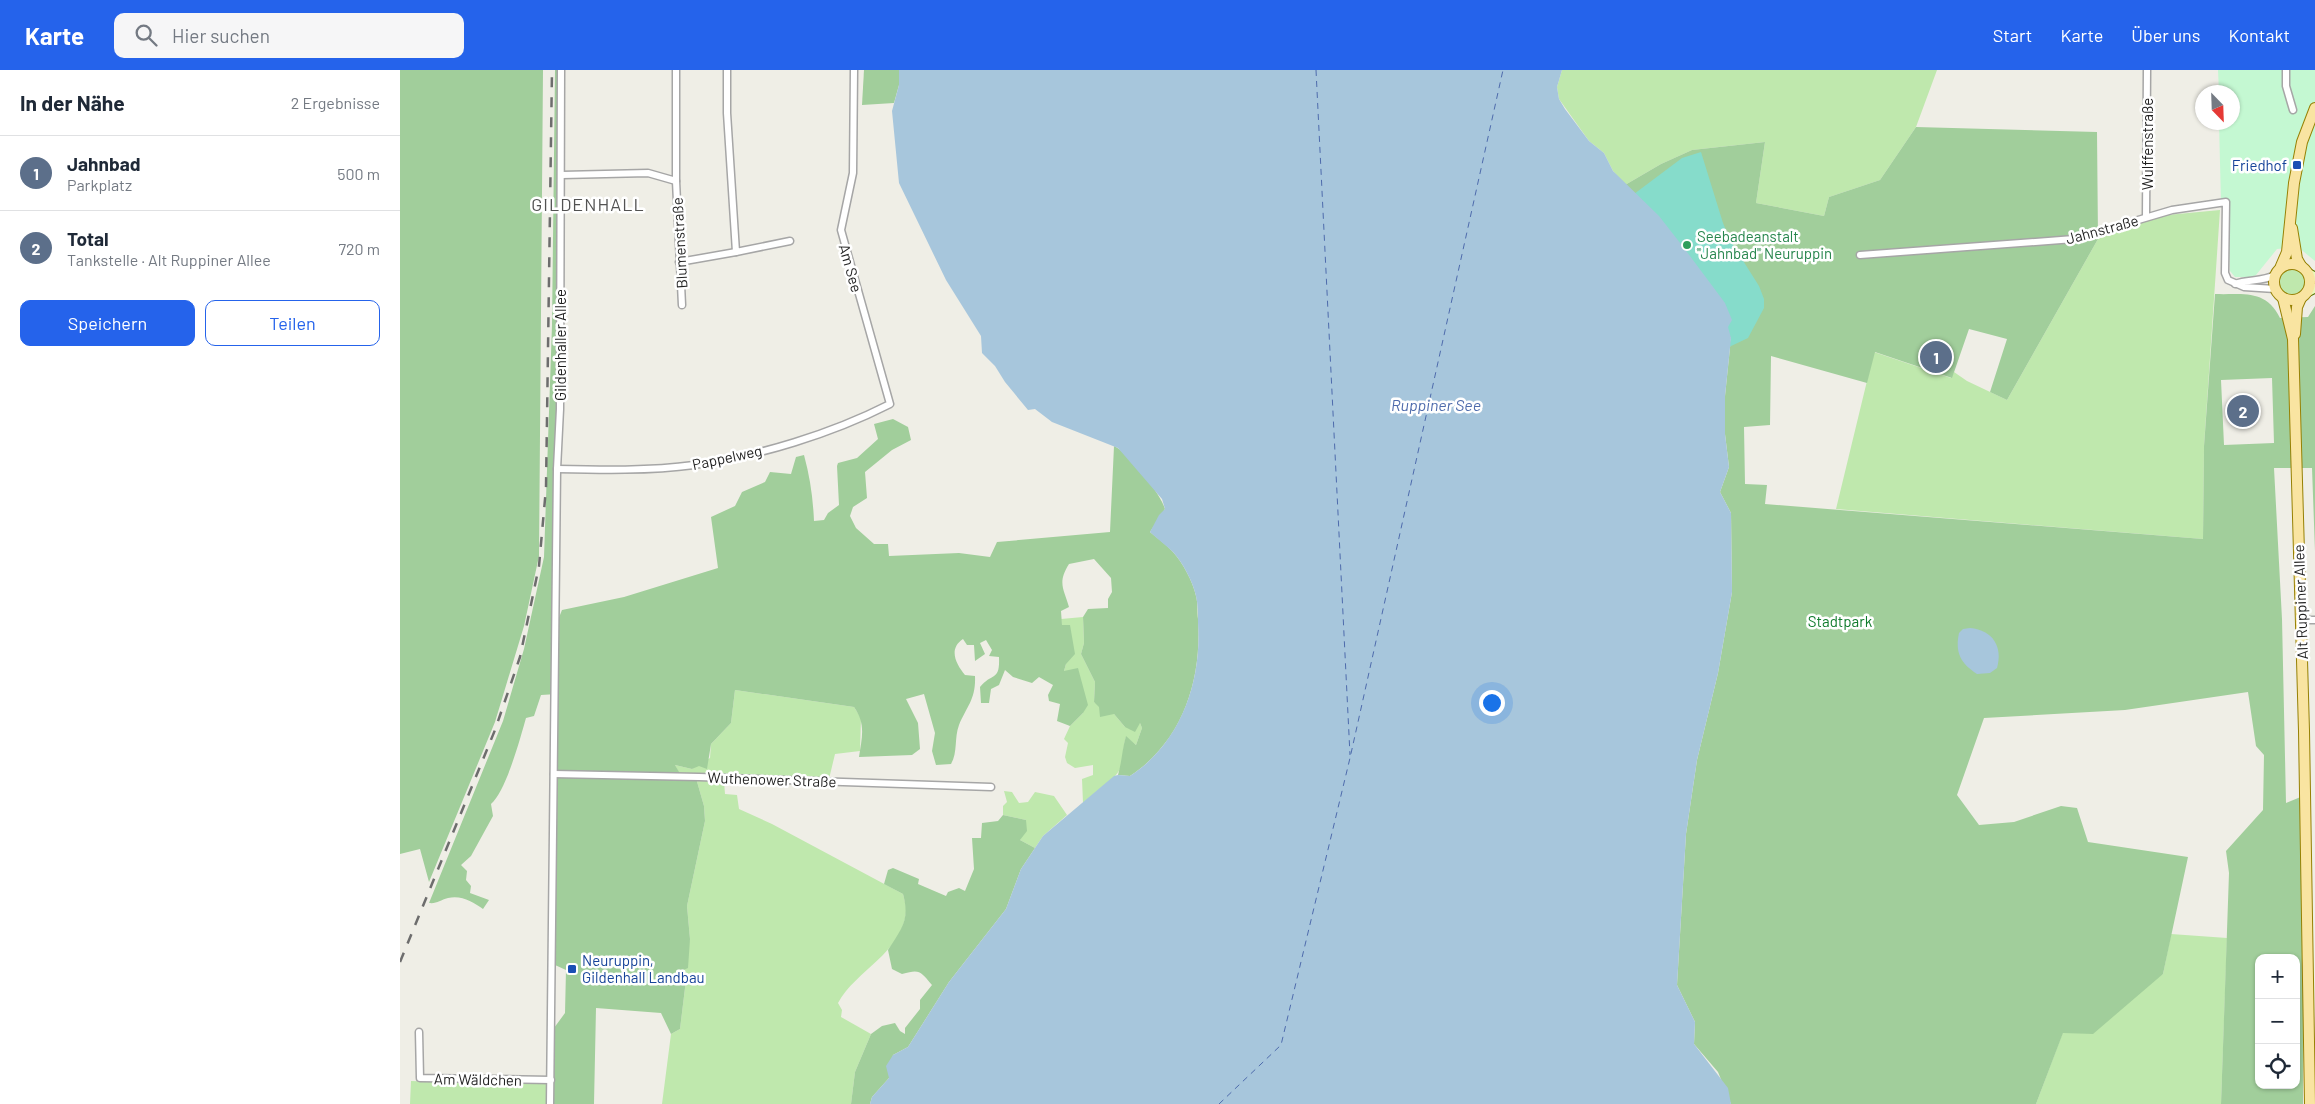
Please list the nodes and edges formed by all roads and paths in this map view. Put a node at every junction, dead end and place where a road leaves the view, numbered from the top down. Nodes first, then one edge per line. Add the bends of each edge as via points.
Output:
1 (561, 70) edge
2 (676, 70) edge
3 (727, 70) edge
4 (854, 70) edge
5 (2147, 70) edge
6 (2286, 70) edge
7 (2315, 108) edge
8 (2293, 110) dead end
9 (562, 175) junction
10 (676, 180) junction
11 (2146, 217) junction
12 (2290, 224) junction
13 (790, 241) dead end
14 (736, 252) junction
15 (1860, 255) dead end
16 (679, 262) junction
17 (2301, 266) junction
18 (2278, 270) junction
19 (2312, 275) edge
20 (2235, 284) junction
21 (2275, 289) junction
22 (2308, 293) edge
23 (2284, 298) junction
24 (682, 305) dead end
25 (2293, 339) junction
26 (890, 404) joint
27 (557, 469) junction
28 (2300, 620) junction
29 (2315, 620) edge
30 (554, 774) junction
31 (991, 787) dead end
32 (419, 1032) dead end
33 (551, 1080) junction
34 (550, 1104) edge
35 (2310, 1104) edge

1 - 9 street, Gildenhaller Allee
2 - 10 street, Blumenstraße
3 - 14 street
4 - 26 street, Am See via 853,173 841,230
5 - 11 street, Wulffenstraße
6 - 8 street via 2286,86
7 - 12 main road via 2302,142
9 - 10 street, Blumenstraße via 648,174
9 - 27 street, Gildenhaller Allee
10 - 16 street, Blumenstraße
11 - 15 street, Jahnstraße via 2074,240
11 - 20 street, Jahnstraße via 2226,202 2225,273
12 - 17 main road
12 - 18 main road via 2285,260
13 - 14 street
14 - 16 street
16 - 24 street, Blumenstraße
17 - 18 main road via 2295,264
17 - 19 main road
18 - 20 street via 2260,280 2243,280
18 - 21 main road
19 - 22 main road
20 - 21 street
21 - 23 main road
22 - 23 main road via 2295,300
22 - 25 main road, Alt Ruppiner Allee via 2297,307
23 - 25 main road, Alt Ruppiner Allee
25 - 28 main road, Alt Ruppiner Allee
26 - 27 street, Pappelweg via 839,427 777,447 710,462 621,469
27 - 30 street, Gildenhaller Allee
28 - 29 street
28 - 35 main road, Alt Ruppiner Allee
30 - 31 street, Wuthenower Straße
30 - 33 street
32 - 33 street, Am Wäldchen via 420,1078
33 - 34 street

